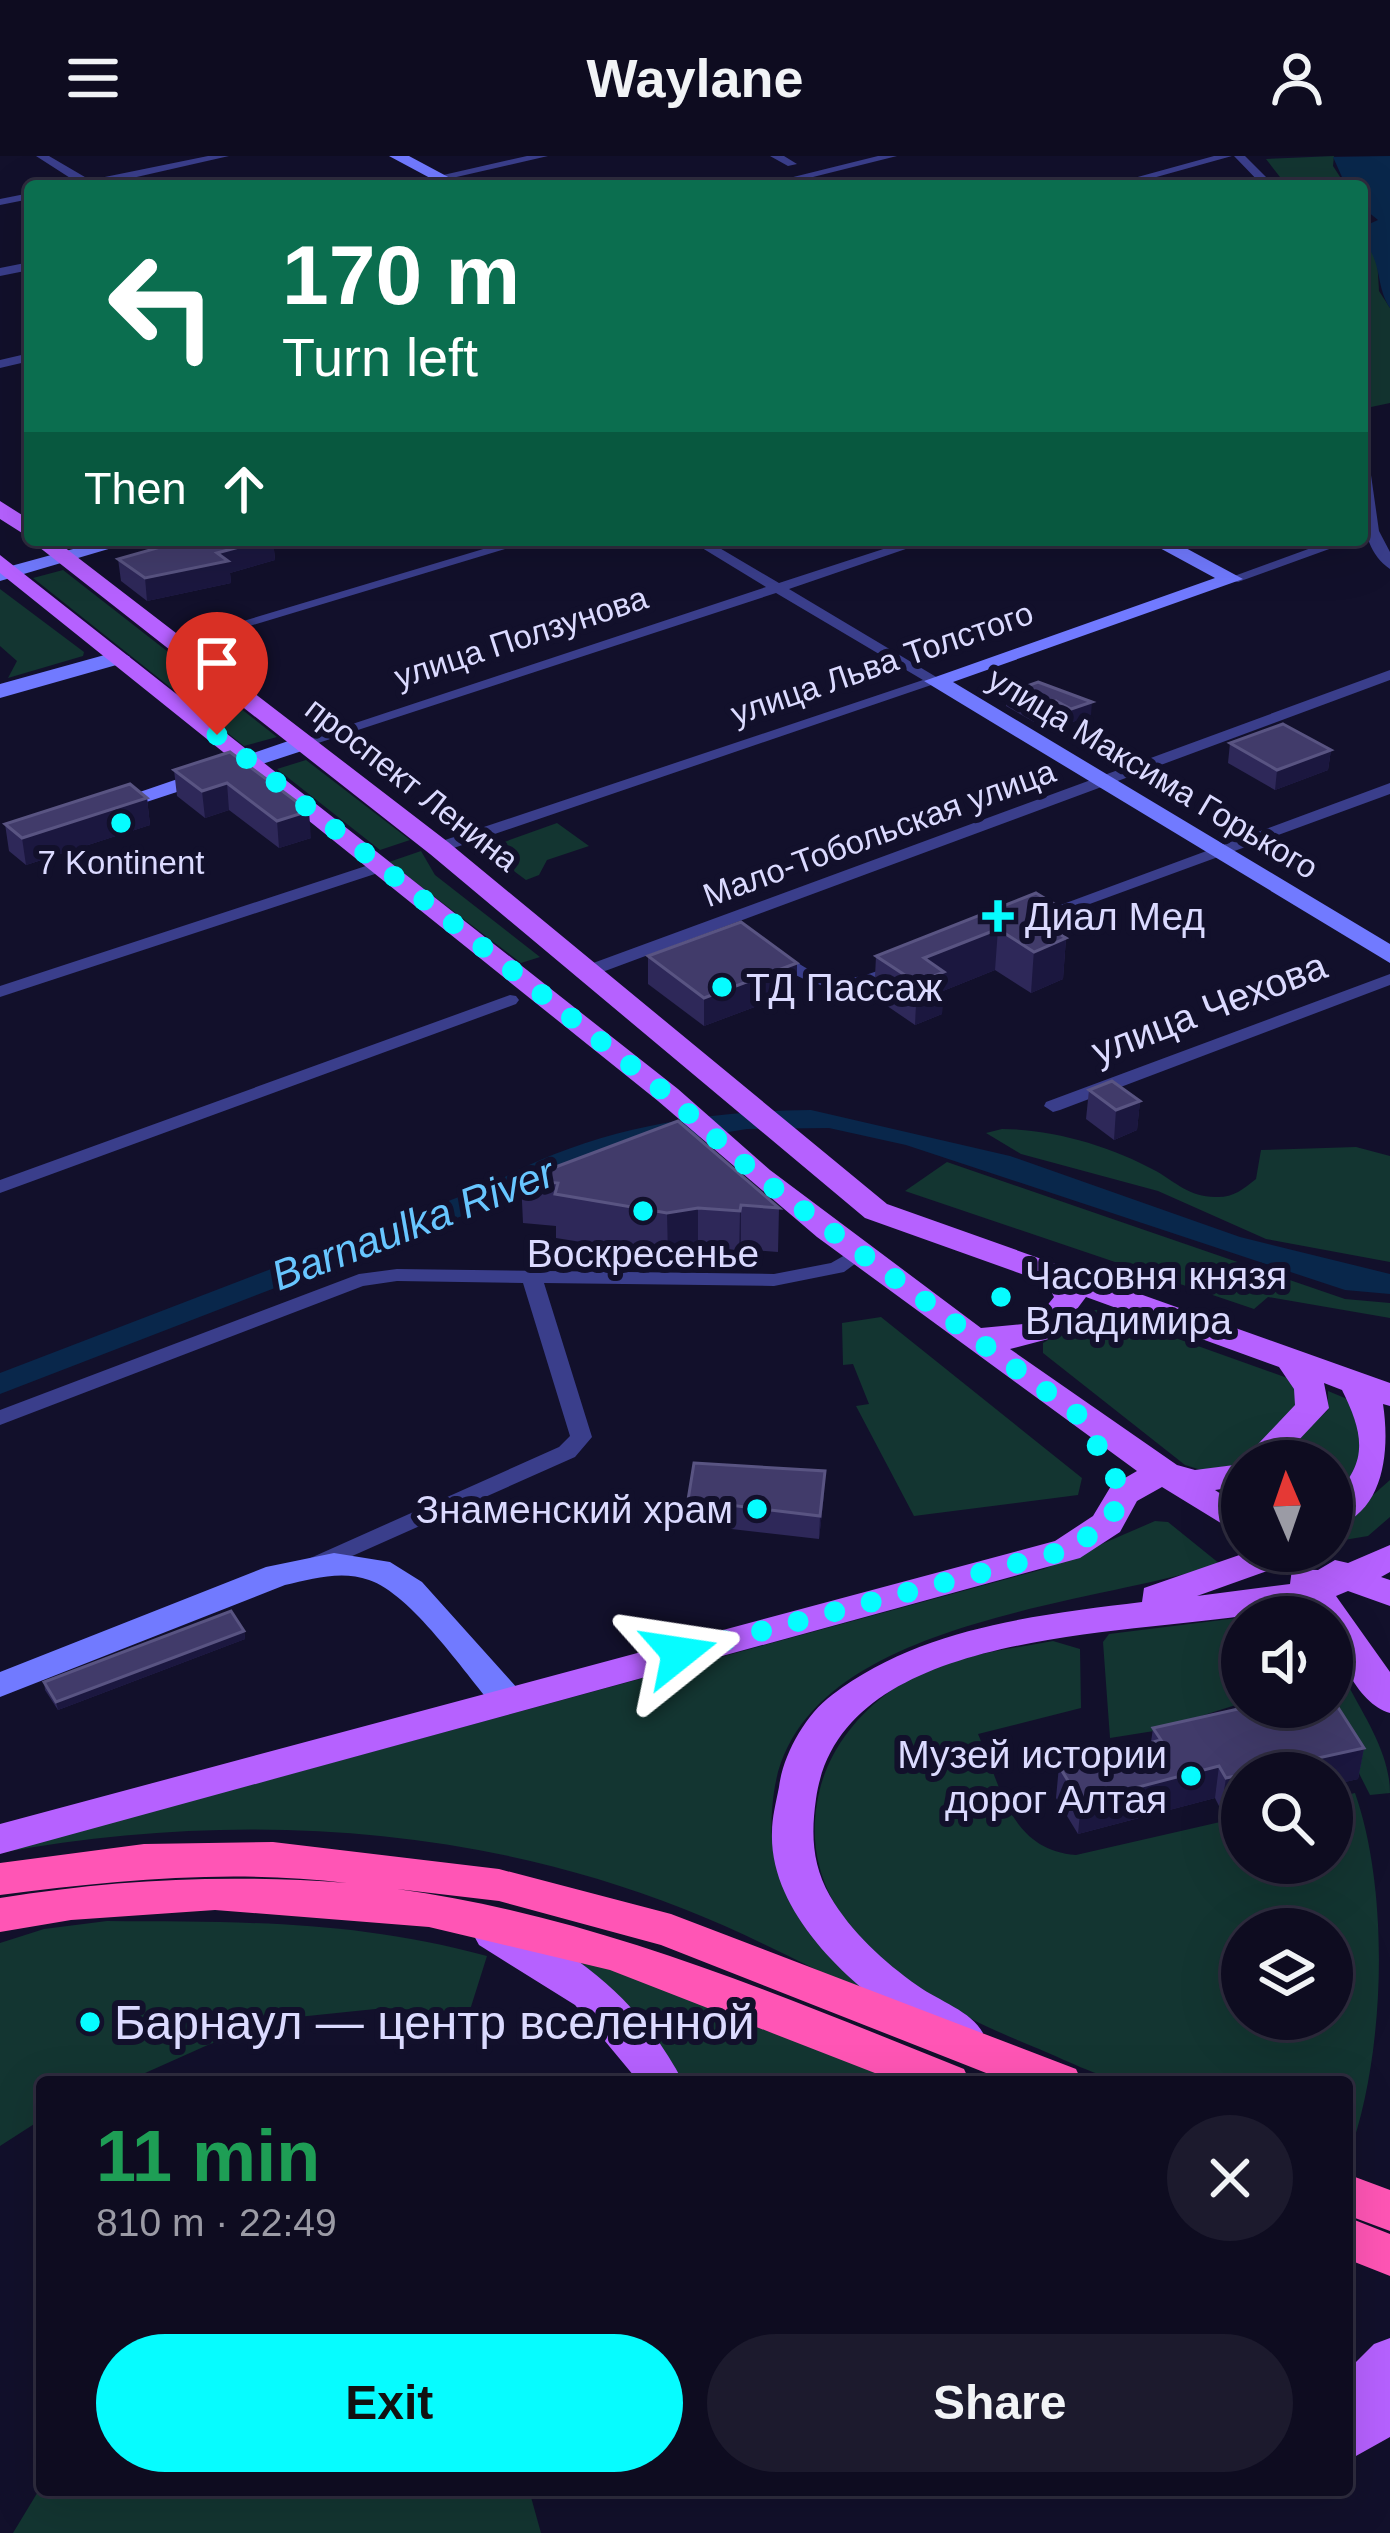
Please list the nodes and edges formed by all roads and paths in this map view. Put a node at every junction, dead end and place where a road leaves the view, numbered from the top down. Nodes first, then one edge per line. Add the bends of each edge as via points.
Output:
1 (41, 156) edge
2 (224, 156) edge
3 (398, 156) edge
4 (543, 156) edge
5 (775, 156) edge
6 (892, 156) edge
7 (1227, 156) edge
8 (1239, 156) edge
9 (792, 164) dead end
10 (440, 178) junction
11 (78, 180) edge
12 (110, 180) edge
13 (430, 180) edge
14 (444, 180) edge
15 (789, 180) edge
16 (1134, 180) edge
17 (1263, 180) edge
18 (0, 508) edge
19 (24, 526) edge
20 (1368, 534) edge
21 (49, 546) edge
22 (106, 546) edge
23 (508, 546) edge
24 (706, 546) edge
25 (907, 546) edge
26 (1167, 546) edge
27 (1329, 546) edge
28 (64, 557) junction
29 (1390, 565) edge
30 (4, 570) edge
31 (1233, 580) junction
32 (777, 588) junction
33 (175, 644) junction
34 (119, 657) junction
35 (1390, 675) edge
36 (935, 681) junction
37 (0, 691) edge
38 (303, 743) junction
39 (249, 761) junction
40 (1106, 783) junction
41 (1390, 788) edge
42 (91, 812) edge
43 (439, 848) junction
44 (1218, 849) junction
45 (381, 866) junction
46 (1006, 928) edge
47 (742, 932) junction
48 (1390, 955) edge
49 (926, 959) edge
50 (590, 970) junction
51 (1390, 979) edge
52 (0, 992) edge
53 (523, 995) junction
54 (1053, 1106) dead end
55 (0, 1187) edge
56 (916, 1226) junction
57 (861, 1252) junction
58 (532, 1275) junction
59 (1060, 1277) junction
60 (976, 1337) junction
61 (1289, 1358) junction
62 (1355, 1382) junction
63 (1390, 1396) edge
64 (0, 1418) edge
65 (1082, 1418) junction
66 (1280, 1440) edge
67 (1161, 1472) junction
68 (1221, 1478) edge
69 (1124, 1494) junction
70 (1353, 1498) edge
71 (1221, 1511) edge
72 (1390, 1557) edge
73 (314, 1565) junction
74 (1227, 1572) edge
75 (1301, 1572) edge
76 (1335, 1572) edge
77 (1350, 1578) junction
78 (1315, 1591) junction
79 (1390, 1594) edge
80 (1087, 1619) junction
81 (0, 1685) edge
82 (506, 1698) junction
83 (1390, 1700) edge
84 (0, 1839) edge
85 (0, 1879) edge
86 (411, 1908) junction
87 (0, 1915) edge
88 (658, 2076) edge
89 (932, 2076) edge
90 (1044, 2076) edge
91 (1047, 2076) edge
92 (1353, 2203) edge
93 (1378, 2239) edge
94 (1390, 2358) edge
95 (1353, 2396) edge
96 (1390, 2411) edge
97 (1353, 2436) edge

1 - 11 street
2 - 12 street
3 - 10 street
4 - 10 street
5 - 9 street
6 - 15 street
7 - 16 street
8 - 17 street
10 - 13 street
10 - 14 street
18 - 19 main road
20 - 29 street
21 - 28 main road, проспект Ленина
22 - 28 street
23 - 33 street
24 - 32 street, улица Максима Горького
25 - 32 street, улица Ползунова
26 - 31 street
27 - 31 street, улица Льва Толстого
28 - 30 street
28 - 33 main road, проспект Ленина
30 - 34 main road
31 - 36 street, улица Льва Толстого
32 - 36 street, улица Максима Горького
32 - 38 street, улица Ползунова
33 - 38 main road, проспект Ленина
34 - 37 street
34 - 39 main road
35 - 40 street, Мало-Тобольская улица
36 - 40 street, улица Максима Горького
36 - 43 street, улица Льва Толстого
38 - 39 street, улица Ползунова
38 - 43 main road, проспект Ленина
39 - 42 street, улица Ползунова
39 - 45 main road
40 - 44 street, улица Максима Горького
40 - 47 street, Мало-Тобольская улица
41 - 44 street
43 - 50 main road, проспект Ленина
44 - 46 street
44 - 48 street, улица Максима Горького
45 - 52 street
45 - 53 main road
47 - 49 street via 824,987 846,989
47 - 50 street, Мало-Тобольская улица
50 - 53 main road
50 - 56 main road, проспект Ленина via 830,1174 876,1210
51 - 54 street, улица Чехова
53 - 55 street
53 - 57 main road via 668,1095 759,1177
56 - 57 main road via 873,1231
56 - 59 main road, проспект Ленина
57 - 58 street via 837,1268 774,1280
57 - 60 main road
58 - 64 street via 359,1280
58 - 73 street via 581,1437 567,1452
59 - 60 main road via 1070,1298 1047,1330
59 - 61 main road, проспект Ленина
60 - 65 main road
61 - 62 main road, проспект Ленина
61 - 66 main road via 1311,1390 1312,1408
62 - 63 main road, проспект Ленина
62 - 70 main road via 1385,1430 1386,1458 1382,1474
65 - 67 main road
65 - 69 main road
67 - 68 main road
67 - 69 main road
67 - 71 main road
69 - 82 main road via 1107,1524 1067,1550
72 - 77 main road
73 - 81 street
73 - 82 street via 356,1565 397,1580
74 - 80 main road
75 - 78 main road
76 - 77 main road
77 - 78 main road
77 - 79 main road
78 - 80 main road
78 - 83 main road
80 - 91 main road via 964,1645 850,1700 798,1771 790,1815 793,1862 812,1904 845,1945 941,2023
82 - 84 main road
85 - 90 highway via 144,1860 273,1858 499,1885 671,1931
86 - 87 highway via 203,1893
86 - 88 main road via 487,1931 580,1982 624,2024
86 - 89 highway via 654,1967
92 - 93 highway
94 - 95 main road
96 - 97 main road

